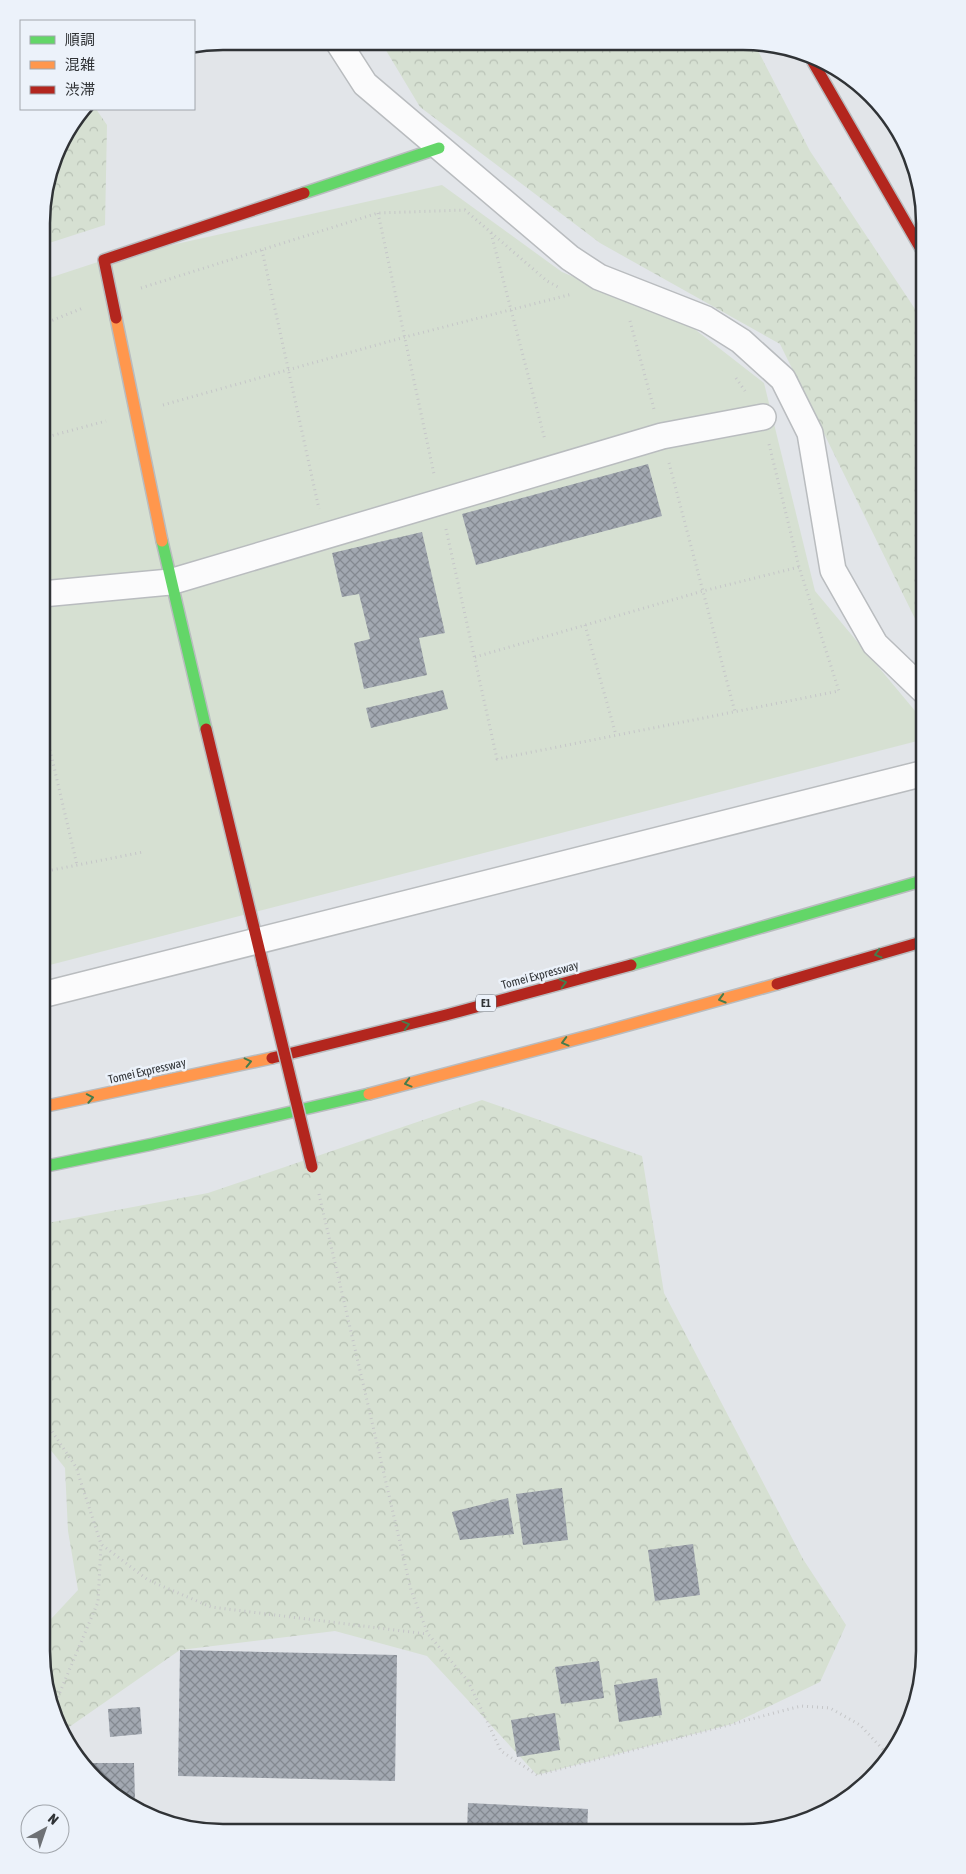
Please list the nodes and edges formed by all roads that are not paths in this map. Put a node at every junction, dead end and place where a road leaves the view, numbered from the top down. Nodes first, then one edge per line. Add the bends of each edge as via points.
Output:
1 (343, 50) edge
2 (816, 67) edge
3 (439, 148) junction
4 (916, 240) edge
5 (763, 417) road end
6 (170, 582) junction
7 (50, 593) edge
8 (916, 683) edge
9 (916, 775) edge
10 (916, 882) edge
11 (916, 943) edge
12 (260, 953) junction
13 (50, 993) edge
14 (50, 1105) edge
15 (50, 1165) edge
16 (312, 1167) road end

1 - 3 street via 365,84
2 - 4 main road
3 - 6 main road via 104,260
3 - 8 street via 570,258 599,277 706,319 741,341 783,378 810,433 833,570 875,644
5 - 6 street via 662,436
6 - 7 street
6 - 12 main road
9 - 12 street
14 -> 10 main road, Tomei Expressway / E1 via 377,1032 677,952
11 -> 15 main road via 699,1006 392,1088
12 - 13 street
12 - 16 main road, bridge

